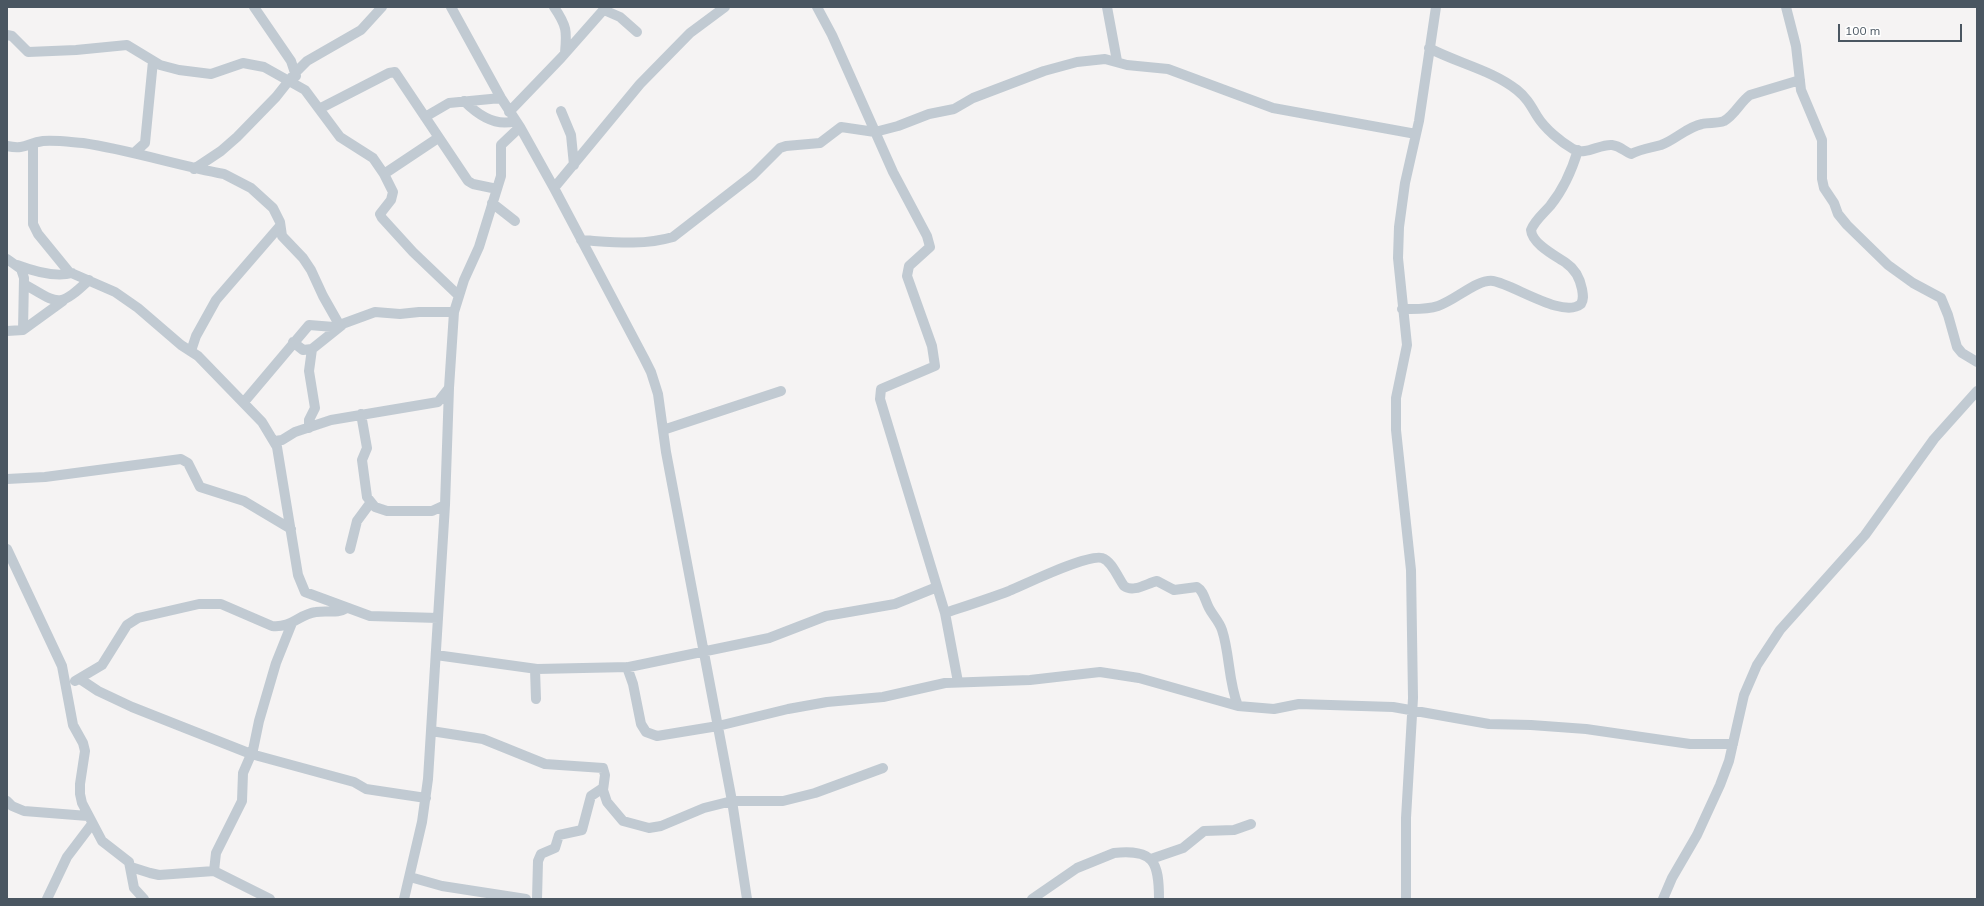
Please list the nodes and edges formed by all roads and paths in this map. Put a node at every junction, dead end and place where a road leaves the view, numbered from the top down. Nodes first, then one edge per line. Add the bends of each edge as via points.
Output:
1 (254, 7) edge
2 (382, 7) edge
3 (450, 7) edge
4 (554, 7) edge
5 (725, 7) edge
6 (817, 7) edge
7 (1107, 7) edge
8 (1436, 7) edge
9 (1786, 7) edge
10 (605, 8) edge
11 (637, 32) dead end
12 (7, 34) edge
13 (1429, 48) junction
14 (566, 54) junction
15 (154, 61) junction
16 (1117, 61) junction
17 (294, 79) junction
18 (1800, 80) junction
19 (501, 98) junction
20 (464, 102) junction
21 (319, 109) junction
22 (561, 111) dead end
23 (509, 112) junction
24 (425, 117) junction
25 (517, 124) junction
26 (875, 132) junction
27 (1416, 134) junction
28 (438, 138) junction
29 (33, 144) junction
30 (7, 146) edge
31 (1578, 150) junction
32 (134, 153) junction
33 (574, 165) junction
34 (194, 168) junction
35 (384, 174) junction
36 (554, 188) junction
37 (497, 189) junction
38 (492, 204) junction
39 (515, 221) dead end
40 (280, 226) junction
41 (581, 240) junction
42 (7, 258) edge
43 (17, 265) junction
44 (72, 273) junction
45 (89, 280) junction
46 (24, 284) junction
47 (458, 294) junction
48 (63, 301) junction
49 (1402, 308) junction
50 (454, 312) junction
51 (342, 325) junction
52 (23, 330) junction
53 (7, 331) edge
54 (293, 342) junction
55 (312, 349) junction
56 (191, 351) junction
57 (1977, 362) edge
58 (449, 388) junction
59 (781, 390) dead end
60 (1977, 391) edge
61 (244, 402) junction
62 (438, 402) junction
63 (448, 410) junction
64 (361, 414) junction
65 (309, 428) junction
66 (663, 430) junction
67 (274, 441) junction
68 (7, 479) edge
69 (371, 502) junction
70 (445, 505) junction
71 (432, 512) junction
72 (444, 523) junction
73 (291, 529) junction
74 (7, 549) edge
75 (350, 549) dead end
76 (937, 587) junction
77 (347, 608) junction
78 (945, 613) junction
79 (438, 618) junction
80 (292, 623) junction
81 (704, 651) junction
82 (436, 655) junction
83 (627, 667) junction
84 (535, 669) junction
85 (80, 679) junction
86 (958, 682) junction
87 (66, 686) junction
88 (536, 699) dead end
89 (1238, 706) junction
90 (1412, 710) junction
91 (718, 726) junction
92 (430, 731) junction
93 (1733, 744) junction
94 (251, 754) junction
95 (883, 768) dead end
96 (603, 788) junction
97 (426, 798) junction
98 (7, 801) edge
99 (732, 801) junction
100 (90, 820) junction
101 (1251, 824) dead end
102 (1151, 860) junction
103 (131, 867) junction
104 (214, 871) junction
105 (410, 877) junction
106 (47, 899) edge
107 (144, 899) edge
108 (270, 899) edge
109 (404, 899) edge
110 (526, 899) edge
111 (537, 899) edge
112 (747, 899) edge
113 (1032, 899) edge
114 (1159, 899) edge
115 (1406, 899) edge
116 (1662, 899) edge

1 - 17 street via 291,61
2 - 17 street via 361,30 307,61
3 - 19 street
4 - 14 street via 565,28
5 - 33 street via 690,33 644,79
6 - 26 street
7 - 16 street
8 - 13 street
9 - 18 street via 1796,46
10 - 11 street
10 - 14 street
12 - 15 street via 28,52 127,45
13 - 27 street
13 - 31 street via 1516,89 1530,103 1541,122 1561,140
14 - 23 street
15 - 17 street via 179,70 211,74 238,64 250,64
15 - 32 street via 145,143
16 - 26 street via 1092,59 1062,65 991,91 954,109 929,114
16 - 27 street via 1127,65 1168,69 1273,108
17 - 21 street
17 - 34 street via 237,137
18 - 31 street via 1750,95 1724,121 1703,123 1662,145 1642,148 1631,154 1618,146 1610,145 1586,151
18 - 57 street via 1806,105 1822,140 1824,188 1838,214 1888,265 1913,283 1941,298 1957,346 1962,353
19 - 20 street
19 - 23 street
20 - 24 street via 449,103
20 - 25 street via 480,115 504,123
21 - 24 street via 392,72 397,74
21 - 35 street via 340,137 373,158
22 - 33 street via 571,134
23 - 25 street
24 - 28 street
25 - 36 street
25 - 37 street via 501,144
26 - 41 street via 841,127 820,143 780,148 753,175 672,238 642,243
26 - 76 street via 927,236 930,247 909,266 907,276 932,346 936,366 881,389 880,399
27 - 49 street via 1399,226 1398,258
28 - 35 street
28 - 37 street via 468,181
29 - 30 street via 21,148
29 - 32 street via 55,141 83,143
29 - 44 street via 33,224 58,260
31 - 49 street via 1558,194 1531,230 1534,238 1551,254 1566,263 1577,276 1583,294 1581,304 1571,308 1562,306 1529,297 1495,281 1486,281 1438,306 1428,309
32 - 34 street
33 - 36 street
34 - 40 street via 224,174 251,188 273,208
35 - 47 street via 393,196 380,214 382,218 429,268
36 - 41 street
37 - 38 street
38 - 39 street
38 - 47 street via 479,247
40 - 51 street via 282,236 303,258
40 - 56 street via 216,300 196,336
41 - 66 street via 651,372 658,394
42 - 43 street
43 - 44 street via 36,272
43 - 46 street via 23,273
44 - 45 street
45 - 48 street
45 - 56 street via 115,292 138,308
46 - 48 street via 48,298
46 - 52 street
47 - 50 street
48 - 52 street
49 - 90 street via 1407,345 1397,390 1396,430 1411,570
50 - 51 street via 375,312
50 - 58 street
51 - 54 street via 309,325
51 - 55 street
52 - 53 street
54 - 55 street via 303,350
54 - 61 street
55 - 65 street via 309,371 316,408 309,420
56 - 61 street
58 - 62 street
58 - 63 street
59 - 66 street
60 - 93 street via 1934,439 1865,535 1836,570 1798,608 1773,641 1748,683
61 - 67 street via 262,422
62 - 63 street
62 - 64 street
63 - 70 street
64 - 65 street via 331,420
64 - 69 street via 367,448 363,465
65 - 67 street via 295,432 286,439
66 - 81 street
67 - 73 street
68 - 73 street via 45,477 180,459 188,463 200,487 244,501
69 - 71 street via 380,510 387,512
69 - 75 street via 357,522
70 - 71 street
70 - 72 street
71 - 72 street
72 - 79 street
73 - 77 street via 302,589 308,594
74 - 87 street via 62,666
76 - 78 street
76 - 81 street via 895,604 826,616 769,638
77 - 79 street via 370,616
77 - 80 street via 339,612 317,611
78 - 86 street
78 - 89 street via 1098,557 1111,565 1127,588 1158,581 1174,590 1197,587 1219,621
79 - 82 street
80 - 85 street via 286,626 272,626 228,605 211,603 138,618 127,625 102,665
80 - 94 street via 276,663
81 - 83 street
81 - 91 street
82 - 84 street
82 - 92 street
83 - 84 street
83 - 91 street via 641,724 646,732 657,736
84 - 88 street
85 - 87 street
85 - 94 street via 98,691 132,707
86 - 89 street via 999,683 1100,672 1139,678
86 - 91 street via 932,685 883,697 788,709
87 - 100 street via 74,724 85,751 80,794
89 - 90 street via 1274,710 1298,704
90 - 93 street via 1489,724 1586,729 1690,744
90 - 115 street via 1406,818
91 - 99 street
92 - 96 street via 483,739 544,764 603,768
92 - 97 street
93 - 116 street via 1712,805
94 - 97 street via 354,782 366,789
94 - 104 street via 243,773 242,801 216,853
95 - 99 street via 815,793 782,801
96 - 99 street via 607,802 623,821 649,828 661,826 704,808
96 - 111 street via 591,796 582,830 559,835 555,848 541,854
97 - 105 street
98 - 100 street via 24,811
99 - 112 street
100 - 103 street via 102,840 129,862
100 - 106 street via 67,857
101 - 102 street via 1234,830 1204,830 1183,848
102 - 113 street via 1141,854 1114,853 1077,868
102 - 114 street via 1157,873
103 - 104 street via 159,875
103 - 107 street via 134,888
104 - 108 street
105 - 109 street
105 - 110 street via 442,886

